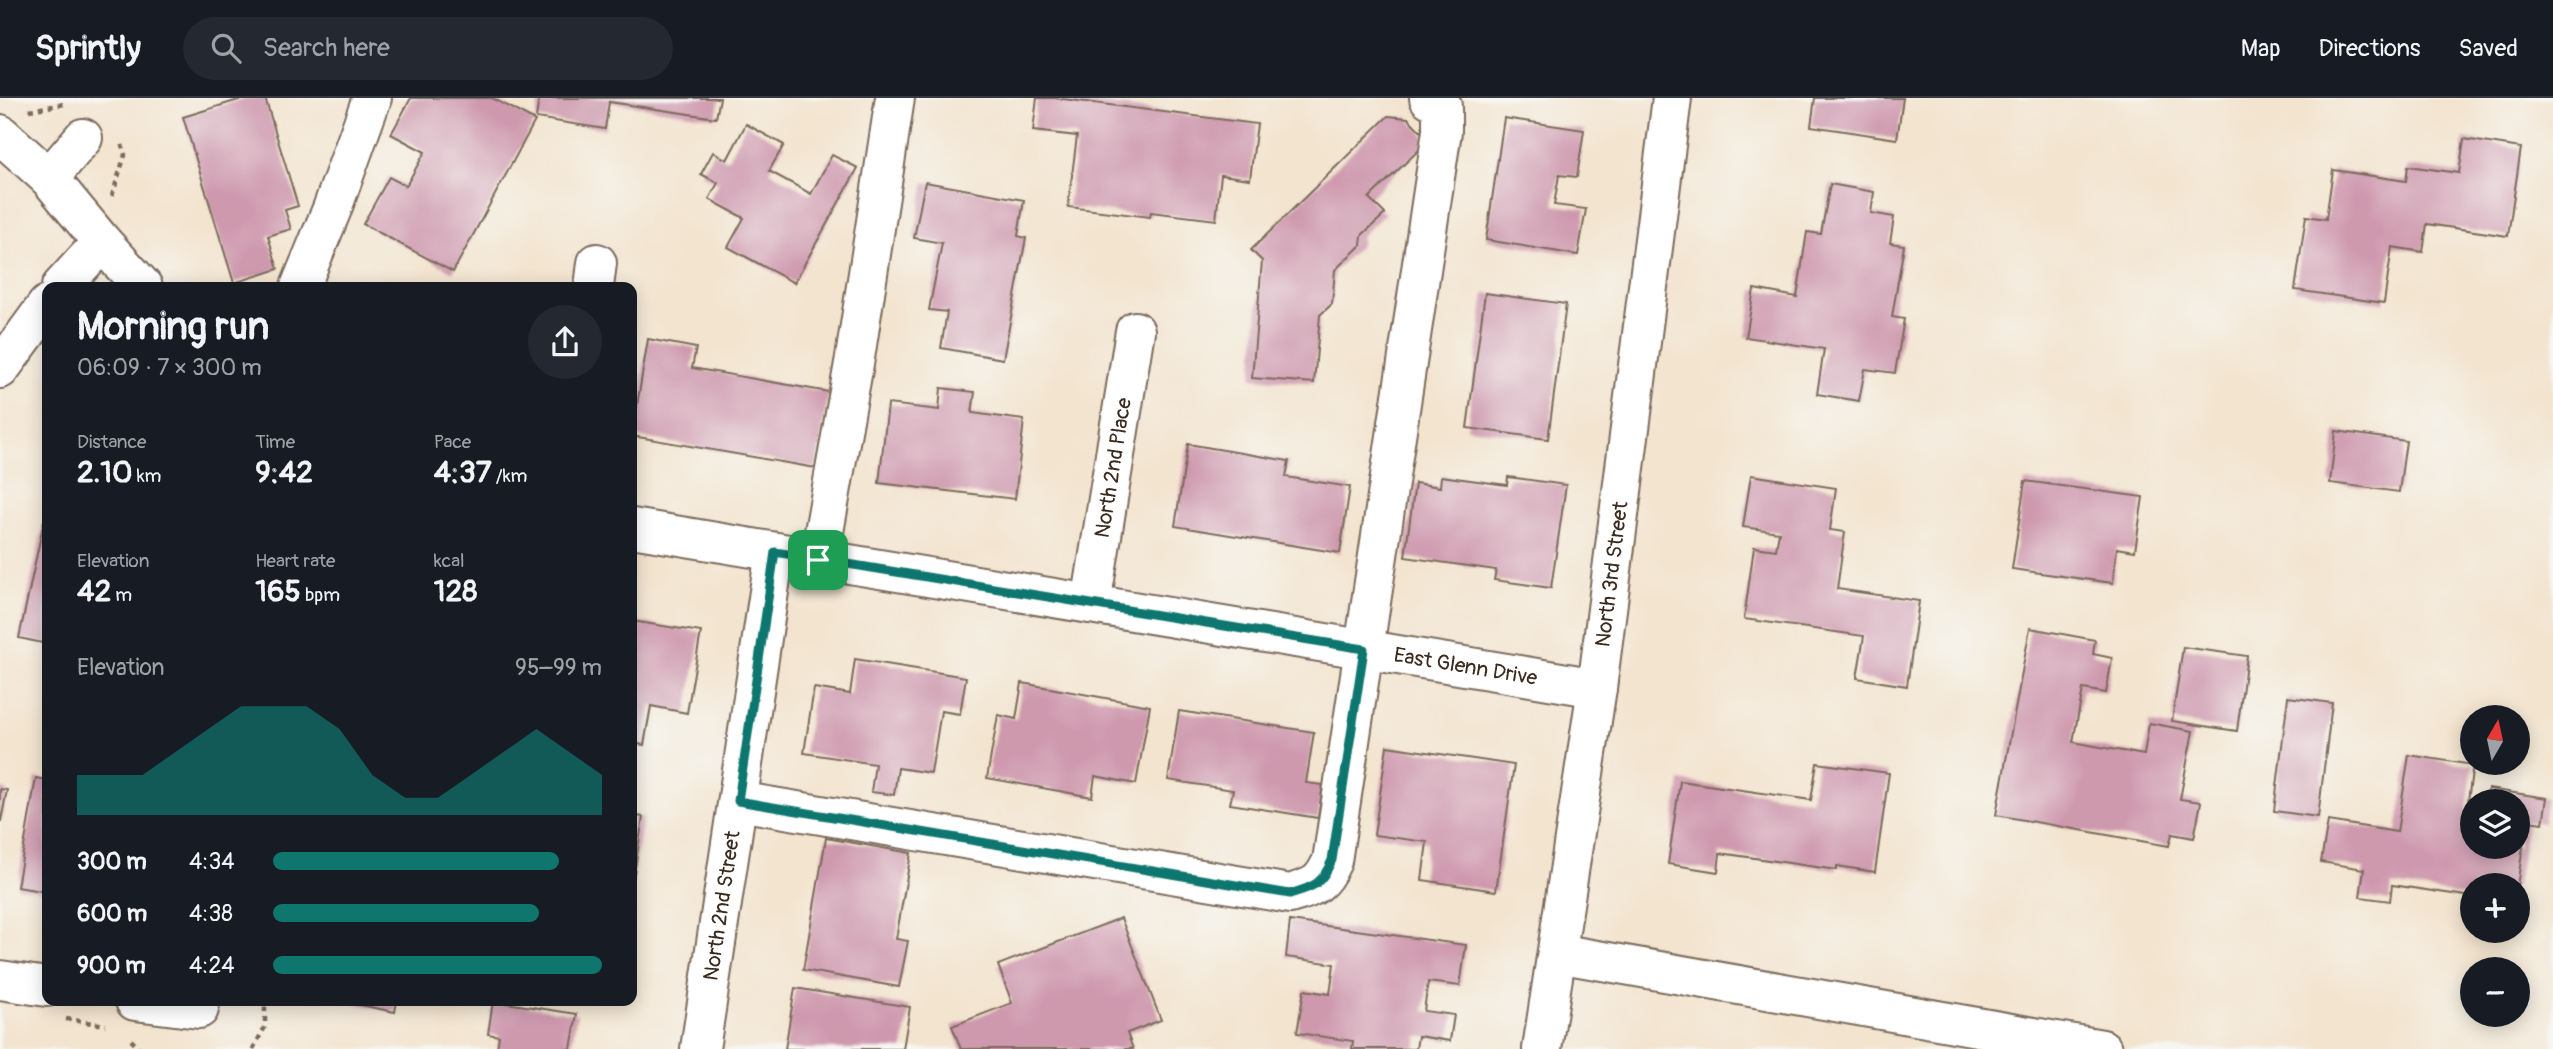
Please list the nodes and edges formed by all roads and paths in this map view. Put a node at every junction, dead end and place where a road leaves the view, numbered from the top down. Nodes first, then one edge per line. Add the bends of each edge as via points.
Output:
1 (372, 98) edge
2 (895, 98) edge
3 (1429, 98) edge
4 (1672, 98) edge
5 (0, 134) edge
6 (83, 138) dead end
7 (49, 178) junction
8 (102, 242) junction
9 (66, 282) edge
10 (138, 282) edge
11 (302, 282) edge
12 (42, 312) edge
13 (1135, 331) dead end
14 (0, 369) edge
15 (637, 529) edge
16 (775, 552) junction
17 (818, 560) junction
18 (1091, 604) junction
19 (1364, 649) junction
20 (1597, 688) junction
21 (738, 801) junction
22 (1557, 953) junction
23 (0, 979) edge
24 (42, 997) edge
25 (68, 1006) edge
26 (265, 1006) edge
27 (199, 1009) dead end
28 (126, 1021) edge
29 (140, 1049) edge
30 (253, 1049) edge
31 (700, 1049) edge
32 (1542, 1049) edge
33 (2102, 1049) edge

1 - 11 street
2 - 17 street
3 - 19 street via 1442,106 1442,131
4 - 20 street, North 3rd Street
5 - 7 street
6 - 7 street
7 - 8 street
8 - 9 street
8 - 10 street
12 - 14 street
13 - 18 street, North 2nd Place
15 - 16 street, East Glenn Drive
16 - 17 street, East Glenn Drive
16 - 21 street, North 2nd Street
17 - 18 street, East Glenn Drive
18 - 19 street, East Glenn Drive
19 - 20 street, East Glenn Drive
19 - 21 street via 1332,860 1315,886 1290,894
20 - 22 street, North 3rd Street
21 - 31 street, North 2nd Street
22 - 32 street, North 3rd Street
22 - 33 street
23 - 24 street
25 - 28 path
26 - 30 path via 265,1027
27 - 28 street
28 - 29 path

